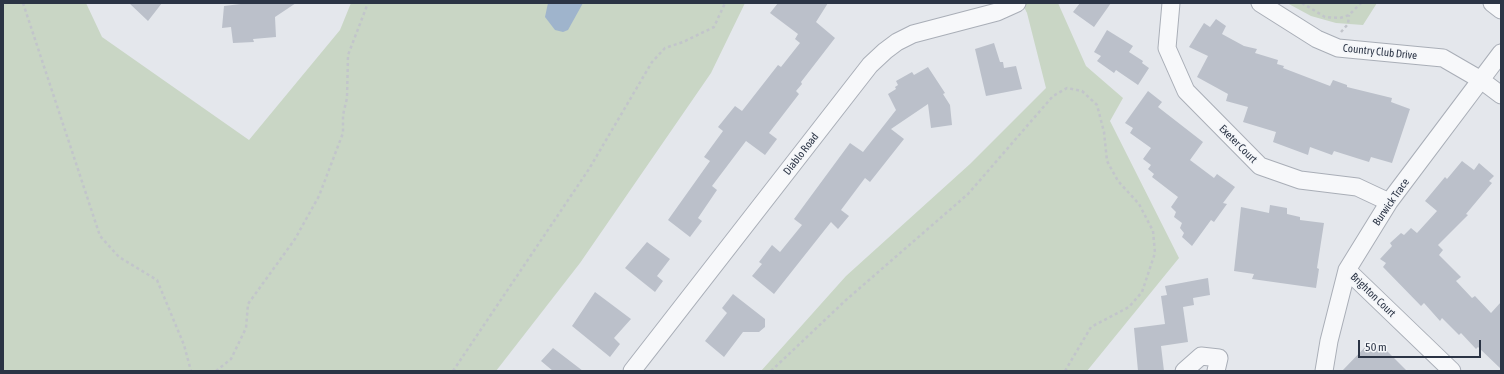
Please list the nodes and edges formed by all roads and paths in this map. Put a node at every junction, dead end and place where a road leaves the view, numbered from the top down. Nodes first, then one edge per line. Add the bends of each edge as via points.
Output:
1 (23, 3) edge
2 (368, 3) edge
3 (724, 3) edge
4 (1017, 3) edge
5 (1171, 3) edge
6 (1260, 3) edge
7 (1302, 3) edge
8 (1361, 3) edge
9 (1492, 3) edge
10 (1501, 10) edge
11 (1501, 53) edge
12 (1482, 80) junction
13 (1501, 95) edge
14 (1389, 202) junction
15 (1346, 270) junction
16 (191, 371) edge
17 (216, 371) edge
18 (453, 371) edge
19 (632, 371) edge
20 (771, 371) edge
21 (1065, 371) edge
22 (1184, 371) edge
23 (1216, 371) edge
24 (1324, 371) edge
25 (1452, 371) edge

1 - 16 path via 100,236 119,257 157,280 184,345
2 - 17 path via 348,55 343,133 319,196 295,239 248,304 246,328 231,359
3 - 18 path via 714,27 665,48 652,62 589,169
4 - 19 street, Diablo Road via 997,12 913,34 884,51 870,65
5 - 14 street, Exeter Court via 1167,48 1186,91 1260,166 1300,180 1357,187
6 - 12 street, Country Club Drive via 1317,39 1338,48 1443,58
7 - 8 path via 1326,17 1340,18 1349,15
9 - 10 street
11 - 12 street, Burwick Trace
12 - 13 street, Country Club Drive
12 - 14 street, Burwick Trace
14 - 15 street, Burwick Trace
15 - 24 street, Burwick Trace
15 - 25 street, Brighton Court
20 - 21 path via 846,300 968,194 1053,96 1067,88 1082,91 1098,105 1107,161 1118,181 1139,204 1153,231 1155,253 1142,292 1129,307 1091,327
22 - 23 street via 1201,356 1219,358

